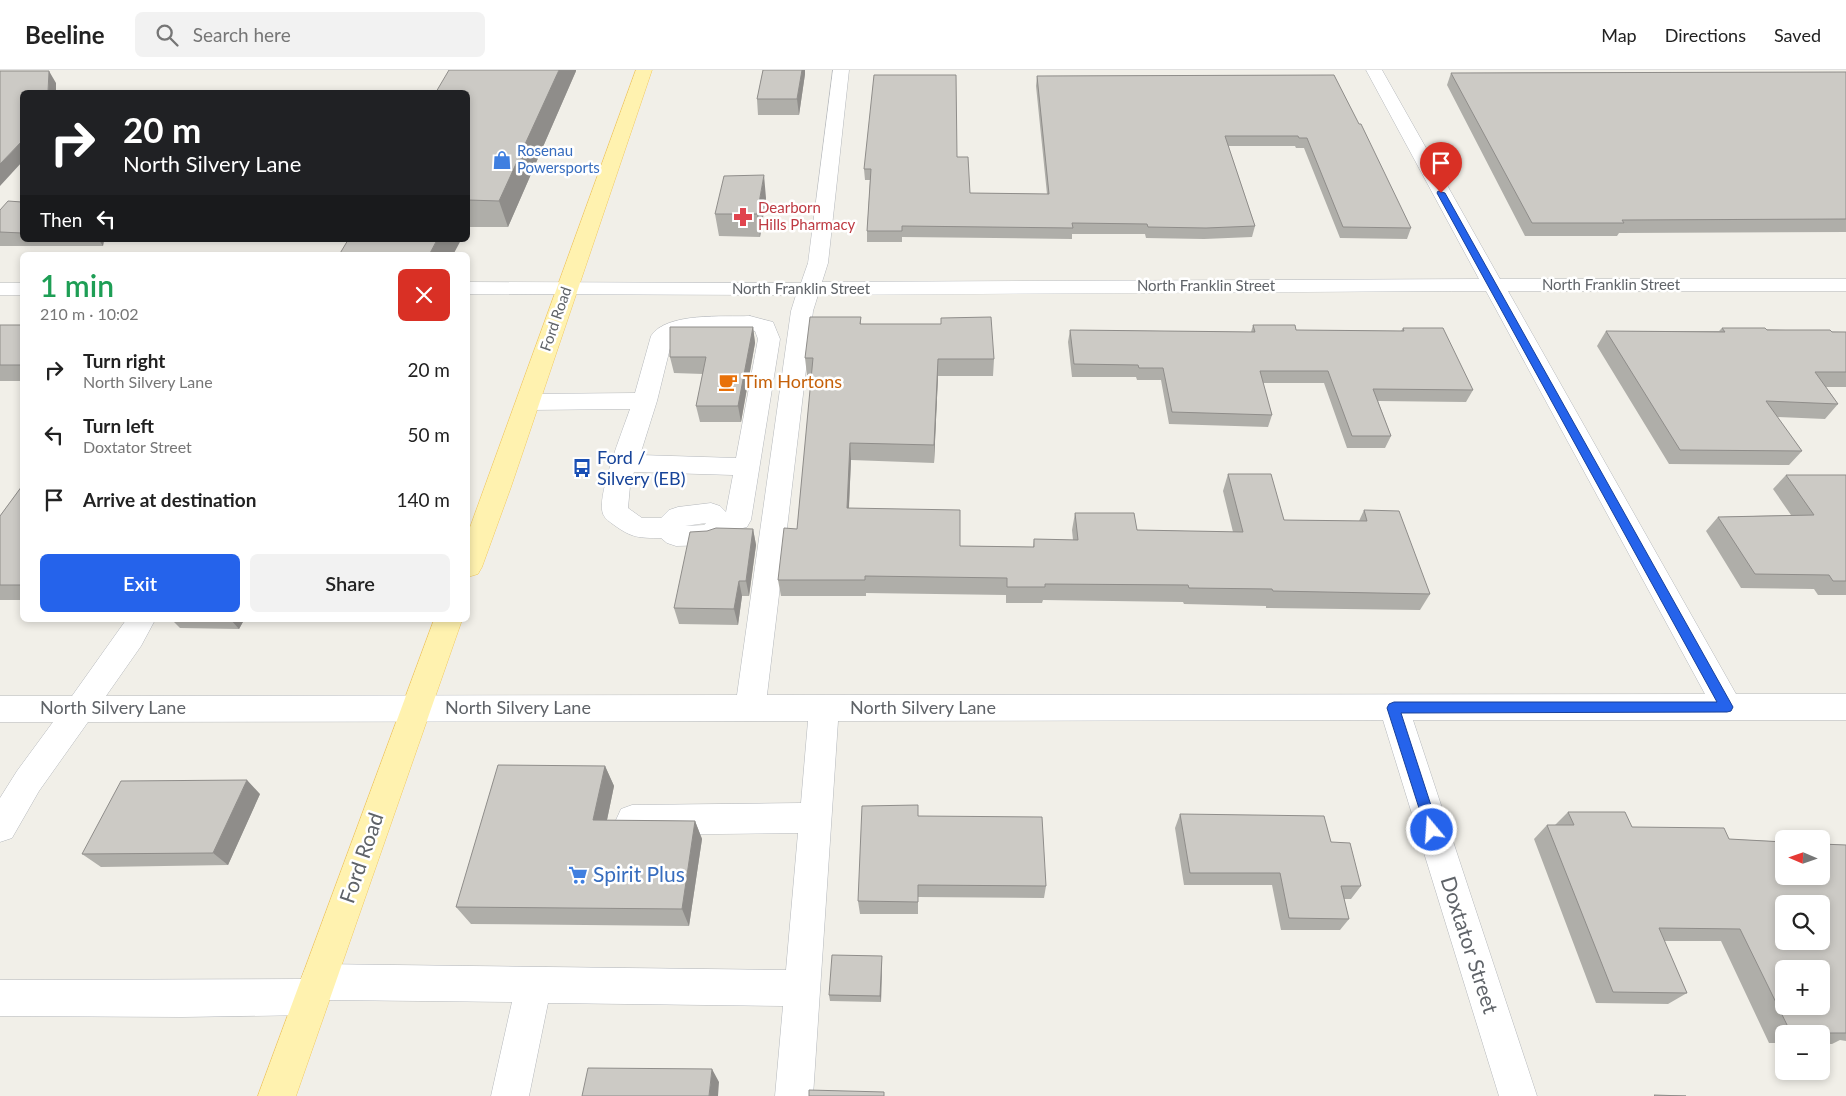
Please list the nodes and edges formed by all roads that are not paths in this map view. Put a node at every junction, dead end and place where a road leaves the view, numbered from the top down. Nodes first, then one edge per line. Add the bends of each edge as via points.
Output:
1 (644, 70) edge
2 (841, 70) edge
3 (1374, 70) edge
4 (1492, 285) junction
5 (1846, 285) edge
6 (470, 288) edge
7 (566, 288) junction
8 (0, 289) edge
9 (20, 289) edge
10 (757, 289) junction
11 (809, 290) junction
12 (750, 323) junction
13 (645, 401) junction
14 (528, 402) junction
15 (625, 462) junction
16 (747, 474) junction
17 (780, 482) junction
18 (470, 562) edge
19 (140, 622) edge
20 (447, 622) edge
21 (1727, 707) junction
22 (1846, 707) edge
23 (79, 708) junction
24 (415, 708) junction
25 (750, 708) junction
26 (824, 708) junction
27 (1394, 708) junction
28 (0, 709) edge
29 (3, 817) edge
30 (815, 818) junction
31 (632, 820) edge
32 (534, 985) junction
33 (803, 988) junction
34 (315, 989) junction
35 (0, 998) edge
36 (277, 1096) edge
37 (510, 1096) edge
38 (794, 1096) edge
39 (1518, 1096) edge

1 - 7 main road, Ford Road
2 - 11 street via 818,263
3 - 4 street
4 - 5 street, North Franklin Street
4 - 11 street, North Franklin Street
4 - 21 street
6 - 7 street, North Franklin Street
7 - 10 street, North Franklin Street
7 - 14 main road, Ford Road
8 - 9 street
10 - 11 street, North Franklin Street
10 - 12 street
11 - 17 street via 802,310
12 - 13 street via 682,326 662,336
12 - 16 street via 765,327 769,339
13 - 14 street
13 - 15 street
14 - 18 main road, Ford Road
15 - 16 street
15 - 16 street via 615,512 637,528 667,528 678,517 711,513 722,523 738,520
16 - 17 street
17 - 25 street
19 - 23 street
20 - 24 main road, Ford Road
21 - 22 street, North Silvery Lane
21 - 27 street, North Silvery Lane
23 - 24 street, North Silvery Lane
23 - 28 street, North Silvery Lane
23 - 29 street
24 - 25 street, North Silvery Lane
24 - 34 main road, Ford Road
25 - 26 street, North Silvery Lane
26 - 27 street, North Silvery Lane
26 - 30 street
27 - 39 street, Doxtator Street
30 - 31 street
30 - 33 street
32 - 33 street
32 - 34 street
32 - 37 street
33 - 38 street
34 - 35 street via 182,999
34 - 36 main road, Ford Road

